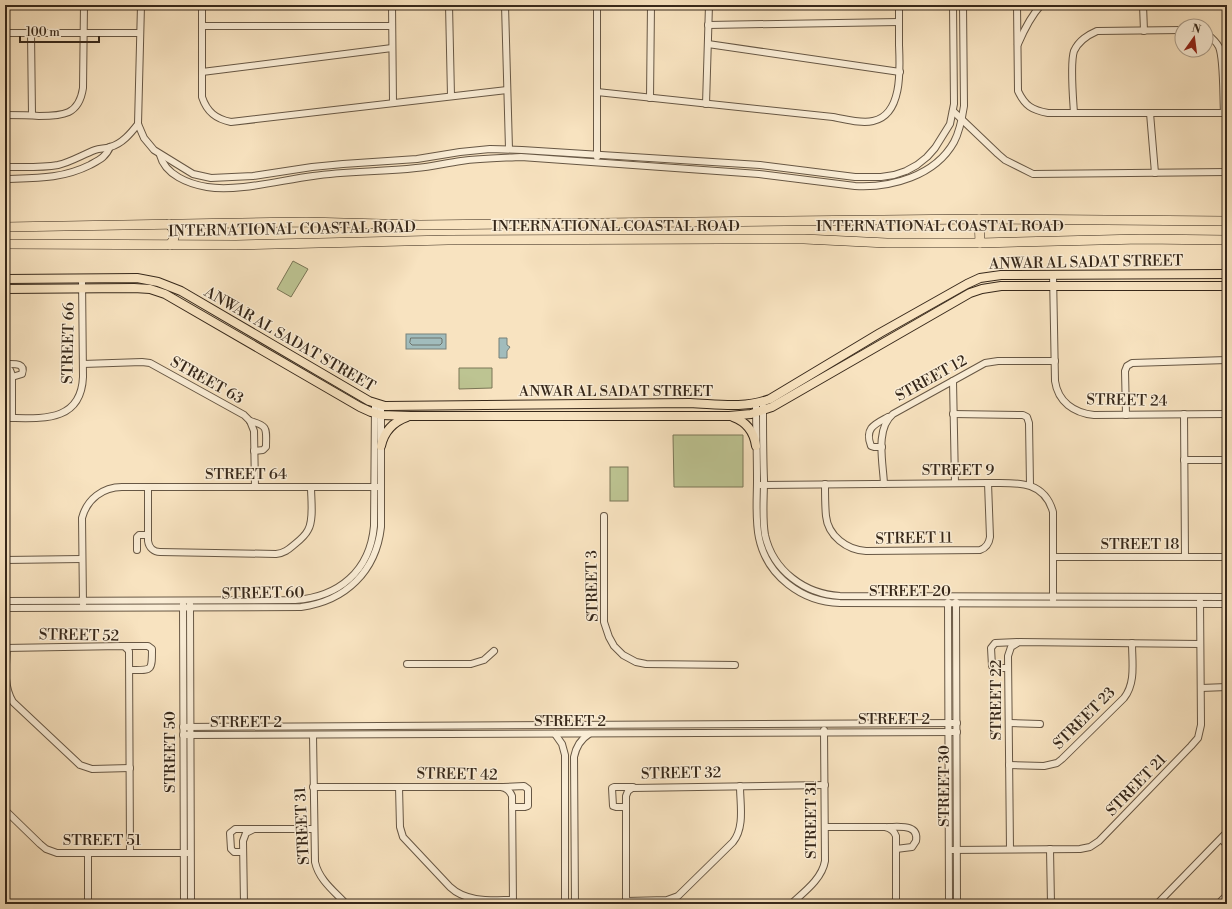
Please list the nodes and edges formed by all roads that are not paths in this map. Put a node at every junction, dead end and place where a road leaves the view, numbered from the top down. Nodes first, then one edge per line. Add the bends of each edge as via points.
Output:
1 (84, 5) edge
2 (141, 5) edge
3 (202, 5) edge
4 (392, 5) edge
5 (449, 5) edge
6 (505, 5) edge
7 (597, 5) edge
8 (651, 5) edge
9 (709, 5) edge
10 (899, 5) edge
11 (953, 5) edge
12 (963, 5) edge
13 (1017, 5) edge
14 (1041, 5) edge
15 (1142, 5) edge
16 (899, 22) junction
17 (708, 25) junction
18 (202, 26) junction
19 (392, 26) junction
20 (1174, 30) edge
21 (1144, 31) junction
22 (5, 33) edge
23 (32, 33) junction
24 (84, 33) junction
25 (140, 33) junction
26 (1214, 39) edge
27 (708, 44) junction
28 (1017, 46) junction
29 (392, 48) junction
30 (202, 72) junction
31 (900, 72) junction
32 (507, 90) junction
33 (597, 92) junction
34 (451, 96) junction
35 (650, 98) junction
36 (393, 103) junction
37 (706, 104) junction
38 (953, 111) junction
39 (1074, 113) junction
40 (1150, 113) junction
41 (1226, 113) edge
42 (5, 115) edge
43 (32, 115) junction
44 (962, 120) junction
45 (138, 124) junction
46 (110, 147) junction
47 (509, 150) junction
48 (597, 154) junction
49 (160, 155) junction
50 (597, 163) junction
51 (5, 167) edge
52 (1227, 172) edge
53 (1155, 173) junction
54 (5, 178) edge
55 (979, 219) junction
56 (1227, 221) edge
57 (182, 223) junction
58 (170, 224) junction
59 (5, 227) edge
60 (1227, 240) edge
61 (980, 243) junction
62 (5, 244) edge
63 (170, 245) junction
64 (182, 245) junction
65 (1053, 274) junction
66 (1193, 274) junction
67 (1227, 274) edge
68 (5, 279) edge
69 (82, 279) junction
70 (1054, 286) junction
71 (1194, 286) junction
72 (1227, 286) edge
73 (5, 289) edge
74 (82, 289) junction
75 (880, 333) junction
76 (258, 337) junction
77 (886, 343) junction
78 (253, 346) junction
79 (1227, 360) edge
80 (1055, 361) junction
81 (83, 364) junction
82 (5, 365) edge
83 (12, 377) junction
84 (953, 381) junction
85 (760, 403) junction
86 (378, 405) junction
87 (760, 412) junction
88 (378, 414) junction
89 (893, 414) junction
90 (953, 414) junction
91 (1184, 414) junction
92 (1227, 414) edge
93 (1126, 415) junction
94 (411, 416) junction
95 (729, 416) junction
96 (8, 418) edge
97 (250, 421) junction
98 (381, 446) junction
99 (756, 446) junction
100 (882, 447) junction
101 (254, 451) junction
102 (1184, 460) junction
103 (1227, 460) edge
104 (954, 483) junction
105 (988, 483) junction
106 (825, 484) junction
107 (884, 484) junction
108 (760, 485) junction
109 (1030, 485) junction
110 (148, 487) junction
111 (255, 487) junction
112 (311, 487) junction
113 (378, 487) junction
114 (604, 516) dead end
115 (148, 535) junction
116 (136, 550) dead end
117 (1053, 557) junction
118 (1185, 557) junction
119 (1227, 557) edge
120 (82, 559) junction
121 (5, 560) edge
122 (948, 596) junction
123 (956, 596) junction
124 (1053, 596) junction
125 (1200, 596) junction
126 (1227, 597) edge
127 (83, 600) junction
128 (183, 600) junction
129 (190, 600) junction
130 (5, 601) edge
131 (948, 604) junction
132 (956, 604) junction
133 (1053, 604) junction
134 (1200, 604) junction
135 (1227, 604) edge
136 (183, 607) junction
137 (190, 607) junction
138 (5, 608) edge
139 (83, 608) junction
140 (1019, 642) junction
141 (1132, 643) junction
142 (1200, 644) junction
143 (122, 646) junction
144 (6, 648) edge
145 (494, 651) dead end
146 (407, 664) dead end
147 (735, 665) dead end
148 (1008, 668) junction
149 (130, 670) junction
150 (1201, 688) junction
151 (1227, 688) edge
152 (948, 723) junction
153 (957, 723) junction
154 (1009, 723) junction
155 (668, 724) junction
156 (824, 724) junction
157 (1040, 724) dead end
158 (474, 725) junction
159 (309, 726) junction
160 (318, 726) junction
161 (183, 727) junction
162 (191, 727) junction
163 (948, 732) junction
164 (957, 732) junction
165 (668, 733) junction
166 (824, 733) junction
167 (474, 734) junction
168 (555, 734) junction
169 (589, 734) junction
170 (191, 735) junction
171 (313, 735) junction
172 (183, 736) junction
173 (564, 752) junction
174 (575, 752) junction
175 (1009, 765) junction
176 (130, 768) junction
177 (825, 785) junction
178 (740, 786) junction
179 (313, 787) junction
180 (399, 787) junction
181 (501, 787) junction
182 (635, 787) junction
183 (512, 807) junction
184 (626, 807) junction
185 (5, 810) edge
186 (825, 827) junction
187 (885, 827) junction
188 (254, 829) junction
189 (314, 829) junction
190 (1227, 832) edge
191 (1221, 839) junction
192 (1227, 845) edge
193 (896, 848) junction
194 (1010, 849) junction
195 (1050, 849) junction
196 (948, 850) junction
197 (957, 850) junction
198 (243, 852) junction
199 (130, 853) junction
200 (184, 853) junction
201 (191, 853) junction
202 (88, 854) junction
203 (1227, 895) edge
204 (513, 902) edge
205 (626, 902) edge
206 (88, 904) edge
207 (184, 904) edge
208 (191, 904) edge
209 (244, 904) edge
210 (346, 904) edge
211 (565, 904) edge
212 (575, 904) edge
213 (792, 904) edge
214 (896, 904) edge
215 (949, 904) edge
216 (957, 904) edge
217 (1051, 904) edge
218 (1157, 904) edge
219 (1218, 904) edge

1 - 24 street
2 - 25 street
3 - 18 street
4 - 19 street
5 - 34 street
6 - 32 street
7 - 33 street
8 - 35 street
9 - 17 street
10 - 16 street
11 - 38 street
12 - 44 street
13 - 28 street
14 - 28 street via 1026,26
15 - 21 street
16 - 17 street
16 - 31 street
17 - 27 street
18 - 19 street
18 - 30 street
19 - 29 street
20 - 21 street
21 - 39 street via 1098,32 1088,35 1080,42 1074,51 1072,61
22 - 23 street
23 - 24 street
23 - 43 street
24 - 25 street
24 - 43 street via 83,88 79,103 63,115
25 - 45 street
26 - 41 street via 1221,57
27 - 31 street
27 - 37 street
28 - 39 street via 1018,91 1022,100 1038,112
29 - 30 street
29 - 36 street
30 - 36 street via 202,97 205,105 216,117 232,122
31 - 37 street via 899,87 890,110 883,117 873,121 863,122
32 - 34 street
32 - 47 street
33 - 35 street
33 - 48 street
34 - 36 street
35 - 37 street
38 - 44 street
38 - 48 street via 950,124 927,157 906,171 881,177 856,177 760,165
39 - 40 street
40 - 41 street
40 - 53 street
42 - 43 street
44 - 50 street via 954,143 936,162 910,178 882,186 855,186 759,174
44 - 53 street via 1001,157 1033,174
45 - 46 street via 123,140
45 - 49 street via 148,145
46 - 51 street via 58,165
46 - 54 street via 102,159 60,176
47 - 48 street
47 - 49 street via 490,149 417,159 320,166 220,179 201,177
48 - 50 street
49 - 50 street via 167,169 181,179 199,186 220,188 491,158 521,157
52 - 53 street
55 - 56 highway, INTERNATIONAL COASTAL ROAD
55 - 57 highway, INTERNATIONAL COASTAL ROAD via 523,224
55 - 61 highway
57 - 58 highway, INTERNATIONAL COASTAL ROAD
57 - 64 highway via 179,233
58 - 59 highway, INTERNATIONAL COASTAL ROAD
58 - 63 highway via 175,233
60 - 61 highway, INTERNATIONAL COASTAL ROAD via 1141,239
61 - 64 highway, INTERNATIONAL COASTAL ROAD via 714,239
62 - 63 highway, INTERNATIONAL COASTAL ROAD
63 - 64 highway, INTERNATIONAL COASTAL ROAD
65 - 66 main road, ANWAR AL SADAT STREET
65 - 70 street, STREET 24
65 - 75 main road, ANWAR AL SADAT STREET via 980,278
66 - 67 main road, ANWAR AL SADAT STREET
66 - 71 main road
68 - 69 main road, ANWAR AL SADAT STREET
69 - 74 street, STREET 66
69 - 76 main road, ANWAR AL SADAT STREET via 137,278 164,284 181,291
70 - 71 main road, ANWAR AL SADAT STREET
70 - 77 main road, ANWAR AL SADAT STREET via 1001,286 982,289 965,296
70 - 80 street, STREET 24
71 - 72 main road, ANWAR AL SADAT STREET
73 - 74 main road, ANWAR AL SADAT STREET
74 - 78 main road, ANWAR AL SADAT STREET via 134,288 156,291 172,297
74 - 81 street, STREET 66
75 - 77 main road
75 - 85 main road, ANWAR AL SADAT STREET via 776,396
76 - 78 main road
76 - 86 main road, ANWAR AL SADAT STREET
77 - 87 main road, ANWAR AL SADAT STREET
78 - 88 main road, ANWAR AL SADAT STREET via 360,407
79 - 93 street via 1132,363 1125,371
80 - 84 street, STREET 12 via 990,362
80 - 93 street, STREET 24 via 1057,390 1069,406 1088,415
81 - 96 street, STREET 66 via 81,390 75,402 66,411 48,418
81 - 97 street, STREET 63 via 150,363 241,413
82 - 83 street
82 - 83 street via 22,366 22,374
83 - 96 street
84 - 89 street, STREET 12
84 - 90 street
85 - 86 main road, ANWAR AL SADAT STREET via 736,406 690,403
85 - 87 street, STREET 20
86 - 88 street, STREET 60
87 - 95 main road, ANWAR AL SADAT STREET
87 - 99 street, STREET 20
87 - 108 street, STREET 20
88 - 94 main road, ANWAR AL SADAT STREET
88 - 98 street, STREET 60
88 - 113 street, STREET 60
89 - 100 street, STREET 12 via 884,426
89 - 100 street via 873,425 869,432 871,446
90 - 104 street
90 - 109 street via 1027,417
91 - 92 street, STREET 24
91 - 93 street, STREET 24
91 - 102 street
94 - 95 main road, ANWAR AL SADAT STREET
94 - 98 main road via 397,421 390,428
95 - 99 main road via 742,421 749,428
97 - 101 street, STREET 63 via 254,431
97 - 101 street via 262,424 266,430 265,449
98 - 113 street, STREET 60
99 - 108 street, STREET 20
100 - 107 street, STREET 12
101 - 111 street, STREET 63
102 - 103 street
102 - 118 street
104 - 105 street, STREET 9
104 - 107 street, STREET 9
105 - 106 street, STREET 11 via 990,537 984,548 866,551 845,544 831,530 826,516
105 - 109 street, STREET 9
106 - 107 street, STREET 9
106 - 108 street, STREET 9
108 - 122 street, STREET 20 via 764,528 769,549 784,571 801,585 813,591 834,595
108 - 131 street, STREET 20 via 758,529 763,552 777,575 796,591 814,599 834,603
109 - 117 street via 1042,493 1052,508
110 - 111 street, STREET 64
110 - 115 street
110 - 120 street, STREET 64 via 111,488 89,503 81,522
111 - 112 street, STREET 64
112 - 113 street, STREET 64
112 - 115 street via 309,528 305,535 284,552 157,552 150,546
113 - 129 street, STREET 60 via 371,546 357,571 338,588 320,596 301,600
113 - 137 street, STREET 60 via 381,526 375,553 361,576 340,594 322,603 301,606
114 - 147 street, STREET 3 via 604,622 609,637 617,649 631,660 646,664
115 - 116 street via 137,537
117 - 118 street, STREET 18
117 - 124 street
118 - 119 street, STREET 18
120 - 121 street
120 - 127 street
122 - 123 street, STREET 20
122 - 131 street, STREET 30
123 - 124 street, STREET 20
123 - 132 street, STREET 30
124 - 125 street, STREET 20
124 - 133 street
125 - 126 street, STREET 20
125 - 134 street, STREET 21
127 - 128 street, STREET 60
127 - 130 street, STREET 60
127 - 139 street
128 - 129 street, STREET 60
128 - 136 street, STREET 50
129 - 137 street, STREET 50
131 - 132 street, STREET 20
131 - 152 street, STREET 30
132 - 133 street, STREET 20
132 - 153 street, STREET 30
133 - 134 street, STREET 20
134 - 135 street, STREET 20
134 - 142 street, STREET 21
136 - 137 street, STREET 60
136 - 139 street, STREET 60
136 - 161 street, STREET 50
137 - 162 street, STREET 50
138 - 139 street, STREET 60
140 - 141 street, STREET 22
140 - 148 street, STREET 22 via 1009,651
140 - 148 street via 996,643 992,647 992,666
141 - 142 street, STREET 22
141 - 175 street, STREET 23 via 1132,678 1128,692 1078,744 1060,761 1050,766
142 - 150 street, STREET 21
143 - 144 street, STREET 52
143 - 149 street, STREET 52 via 129,651
143 - 149 street via 148,646 152,649 150,668
144 - 176 street, STREET 52 via 7,687 13,702 80,766 92,769
145 - 146 street via 484,660 471,664
148 - 154 street, STREET 22
149 - 176 street, STREET 52
150 - 151 street
150 - 195 street, STREET 21 via 1201,729 1192,746 1096,843 1082,849
152 - 153 street, STREET 2
152 - 156 street, STREET 2
152 - 163 street, STREET 30
153 - 164 street, STREET 30
154 - 157 street
154 - 175 street, STREET 22
155 - 156 street, STREET 2
155 - 158 street, STREET 2
155 - 165 street
156 - 166 street, STREET 31
158 - 160 street, STREET 2
158 - 167 street
159 - 160 street, STREET 2
159 - 162 street, STREET 2
159 - 171 street via 306,733
160 - 171 street via 320,731
161 - 162 street, STREET 2
161 - 172 street, STREET 50
162 - 170 street, STREET 50
163 - 164 street, STREET 2
163 - 166 street, STREET 2
163 - 196 street, STREET 30
164 - 197 street, STREET 30
165 - 166 street, STREET 2
165 - 169 street, STREET 2
166 - 177 street, STREET 31
167 - 168 street, STREET 2
167 - 171 street, STREET 2
168 - 169 street, STREET 2
168 - 173 street
169 - 174 street via 580,741
170 - 171 street, STREET 2
170 - 172 street, STREET 2
170 - 201 street, STREET 50
171 - 179 street, STREET 31
172 - 200 street, STREET 50
173 - 174 street
173 - 211 street
174 - 212 street
175 - 194 street, STREET 22
176 - 199 street, STREET 52
177 - 178 street, STREET 32
177 - 186 street, STREET 31
178 - 182 street, STREET 32
178 - 205 street via 740,828 733,842 678,896 667,900
179 - 180 street, STREET 42
179 - 189 street, STREET 31
180 - 181 street, STREET 42
180 - 204 street via 399,825 403,837 450,887 468,898
181 - 183 street, STREET 42 via 510,792
181 - 183 street via 524,786 528,789 528,806
182 - 184 street, STREET 32 via 627,793
182 - 184 street via 612,788 613,806
183 - 204 street, STREET 42
184 - 205 street, STREET 32
185 - 202 street, STREET 51 via 46,849 59,853
186 - 187 street
186 - 213 street, STREET 31 via 826,857 823,869
187 - 193 street via 895,833
187 - 193 street via 909,827 916,834 916,841 912,847
188 - 189 street
188 - 198 street via 245,836
188 - 198 street via 235,830 230,833 231,849 234,852
189 - 210 street, STREET 31 via 314,856 318,872 322,880
190 - 191 street
191 - 192 street
191 - 218 street
193 - 214 street
194 - 195 street, STREET 21
194 - 197 street, STREET 21
195 - 217 street
196 - 197 street, STREET 21
196 - 215 street, STREET 30
197 - 216 street, STREET 30
198 - 209 street
199 - 200 street, STREET 51
199 - 202 street, STREET 51
200 - 201 street, STREET 51
200 - 207 street, STREET 50
201 - 208 street, STREET 50
202 - 206 street
203 - 219 street

